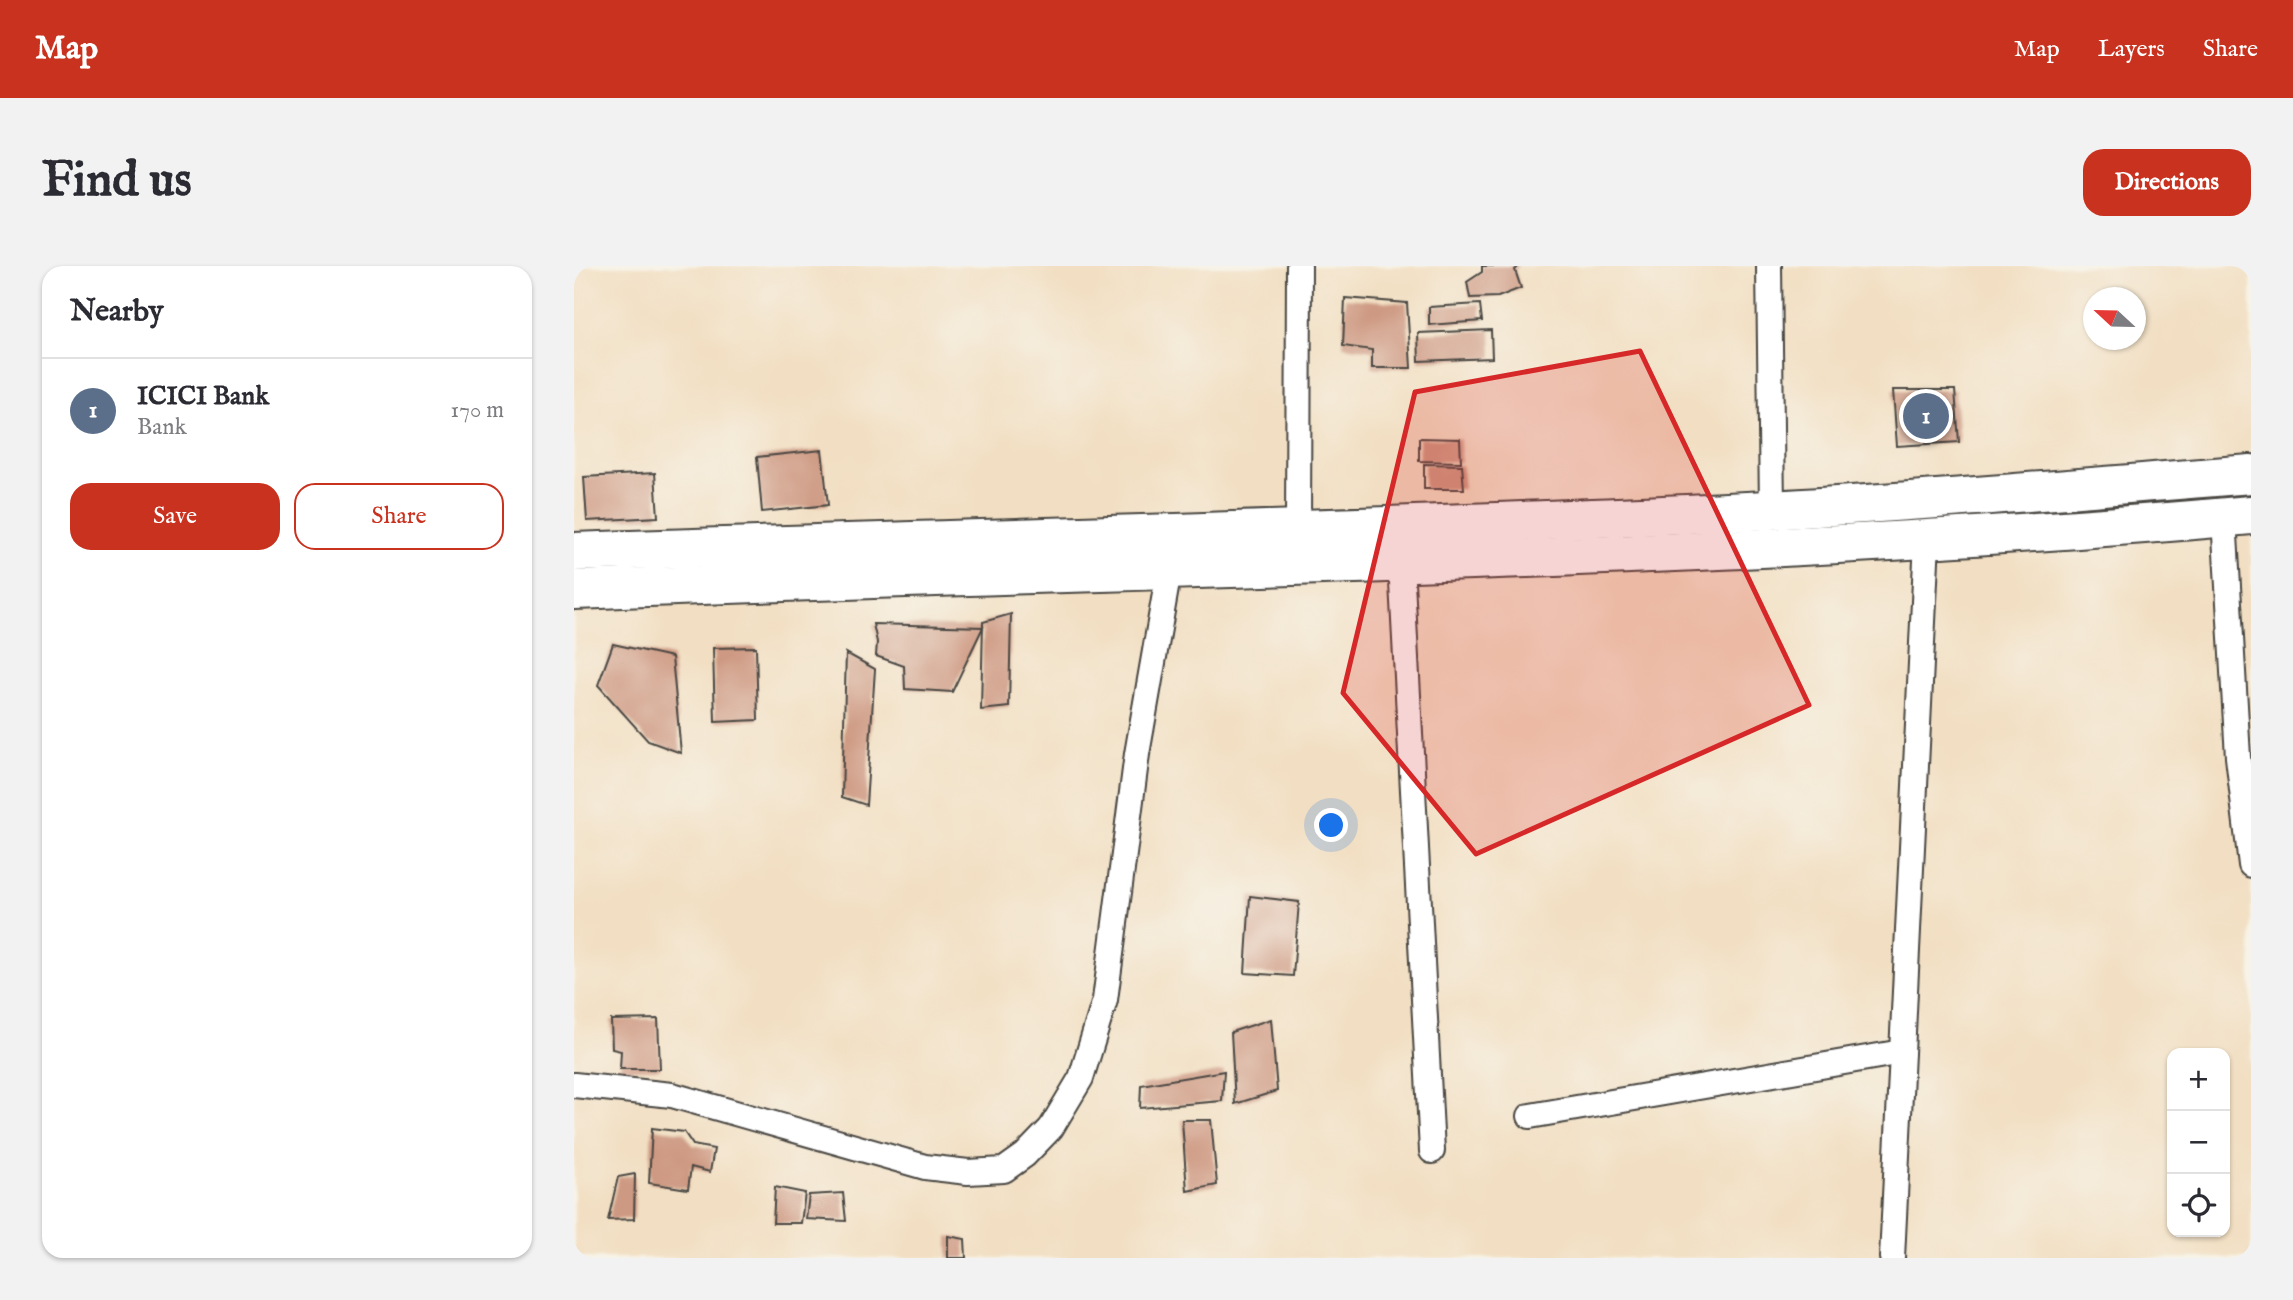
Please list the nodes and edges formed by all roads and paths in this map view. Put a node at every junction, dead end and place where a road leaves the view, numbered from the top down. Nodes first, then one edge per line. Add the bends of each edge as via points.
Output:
1 (1299, 266) edge
2 (1769, 266) edge
3 (2251, 474) edge
4 (1772, 508) junction
5 (2238, 516) edge
6 (1298, 528) junction
7 (1927, 541) junction
8 (574, 552) edge
9 (1401, 564) junction
10 (1169, 571) junction
11 (574, 590) edge
12 (2251, 865) edge
13 (1902, 1052) junction
14 (574, 1085) edge
15 (1530, 1116) dead end
16 (1432, 1151) dead end
17 (1892, 1258) edge

1 - 6 street
2 - 4 street
3 - 4 main road
4 - 6 main road
5 - 7 main road
5 - 12 street via 2238,757
6 - 8 main road
7 - 9 main road
7 - 13 street
9 - 10 main road
9 - 16 street
10 - 11 main road
10 - 14 street via 1137,754 1105,1000 1081,1078 1051,1128 1025,1155 1004,1170 925,1167 672,1095
13 - 15 street
13 - 17 street

